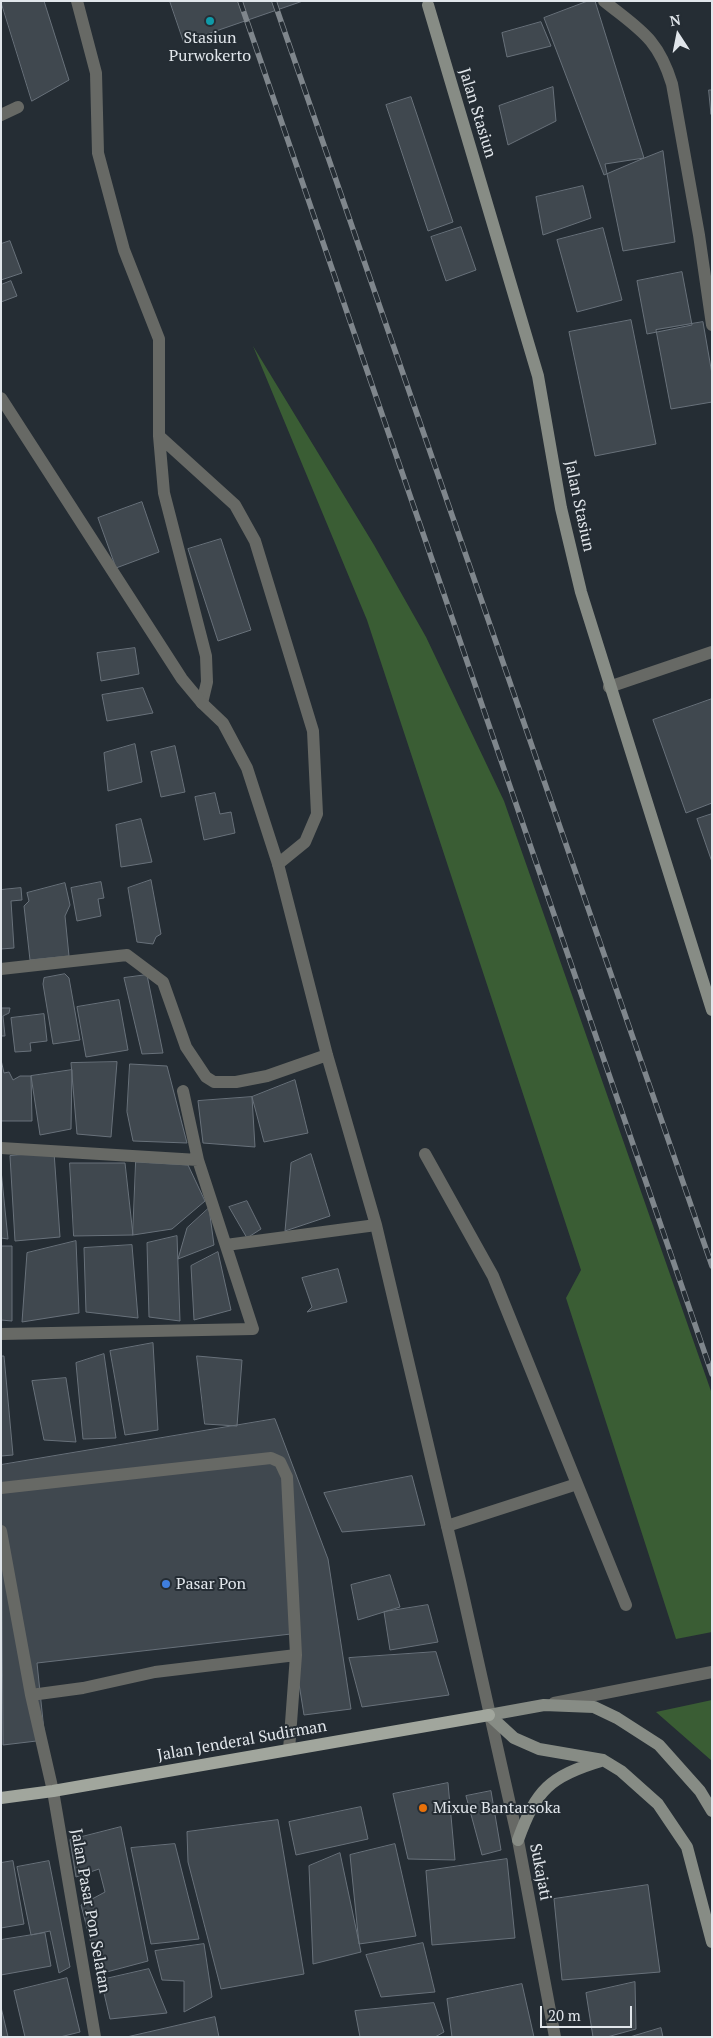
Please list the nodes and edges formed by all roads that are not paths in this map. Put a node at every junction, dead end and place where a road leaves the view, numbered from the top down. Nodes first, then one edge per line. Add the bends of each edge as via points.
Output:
1 (77, 1) edge
2 (604, 1) edge
3 (430, 2) edge
4 (18, 107) dead end
5 (1, 114) edge
6 (712, 325) edge
7 (1, 398) edge
8 (15, 418) junction
9 (1, 419) edge
10 (159, 436) junction
11 (712, 652) edge
12 (609, 688) junction
13 (202, 703) junction
14 (278, 864) junction
15 (1, 969) edge
16 (712, 1010) edge
17 (327, 1055) junction
18 (183, 1091) dead end
19 (1, 1148) edge
20 (425, 1154) dead end
21 (198, 1160) junction
22 (376, 1225) junction
23 (226, 1245) junction
24 (1, 1334) edge
25 (577, 1484) junction
26 (1, 1488) edge
27 (447, 1526) junction
28 (1, 1531) edge
29 (626, 1605) dead end
30 (296, 1655) junction
31 (712, 1672) edge
32 (31, 1695) junction
33 (544, 1705) junction
34 (489, 1714) junction
35 (289, 1750) junction
36 (604, 1760) junction
37 (53, 1791) junction
38 (1, 1798) edge
39 (712, 1812) edge
40 (518, 1840) junction
41 (712, 1942) edge
42 (95, 2037) edge
43 (555, 2037) edge

1 - 10 street via 96,73 98,154 124,250 159,339
2 - 6 street via 651,39 665,63 672,84
3 - 12 main road, Jalan Stasiun via 538,376 566,527
4 - 5 street
7 - 8 street, Sukajati
8 - 9 street
8 - 13 street, Sukajati via 182,679
10 - 13 street via 164,493 206,656 207,682
10 - 14 street via 235,505 255,540 313,732 317,814 305,842
11 - 12 street
12 - 16 main road, Jalan Stasiun
13 - 14 street, Sukajati via 223,723 247,768
14 - 17 street, Sukajati
15 - 17 street via 127,955 163,982 186,1047 206,1078 214,1082 268,1076
17 - 22 street, Sukajati
18 - 21 street
19 - 21 street
20 - 25 street via 493,1276
21 - 23 street
22 - 23 street
22 - 27 street, Sukajati
23 - 24 street via 253,1329
25 - 27 street
25 - 29 street
26 - 30 street via 271,1458 280,1462 287,1477
27 - 34 street, Sukajati
28 - 32 street, Jalan Pasar Pon Selatan
30 - 32 street via 155,1672 83,1688
30 - 35 street
31 - 33 street
32 - 37 street, Jalan Pasar Pon Selatan
33 - 34 main road
33 - 39 main road via 594,1706 617,1718 659,1745 700,1791
34 - 35 main road, Jalan Jenderal Sudirman
34 - 36 main road via 514,1738 539,1749
34 - 40 street, Sukajati
35 - 37 main road, Jalan Jenderal Sudirman
36 - 40 main road via 574,1769 550,1784 528,1810
36 - 41 main road via 658,1804 687,1847
37 - 38 main road, Jalan Jenderal Sudirman
37 - 42 street, Jalan Pasar Pon Selatan
40 - 43 street, Sukajati

